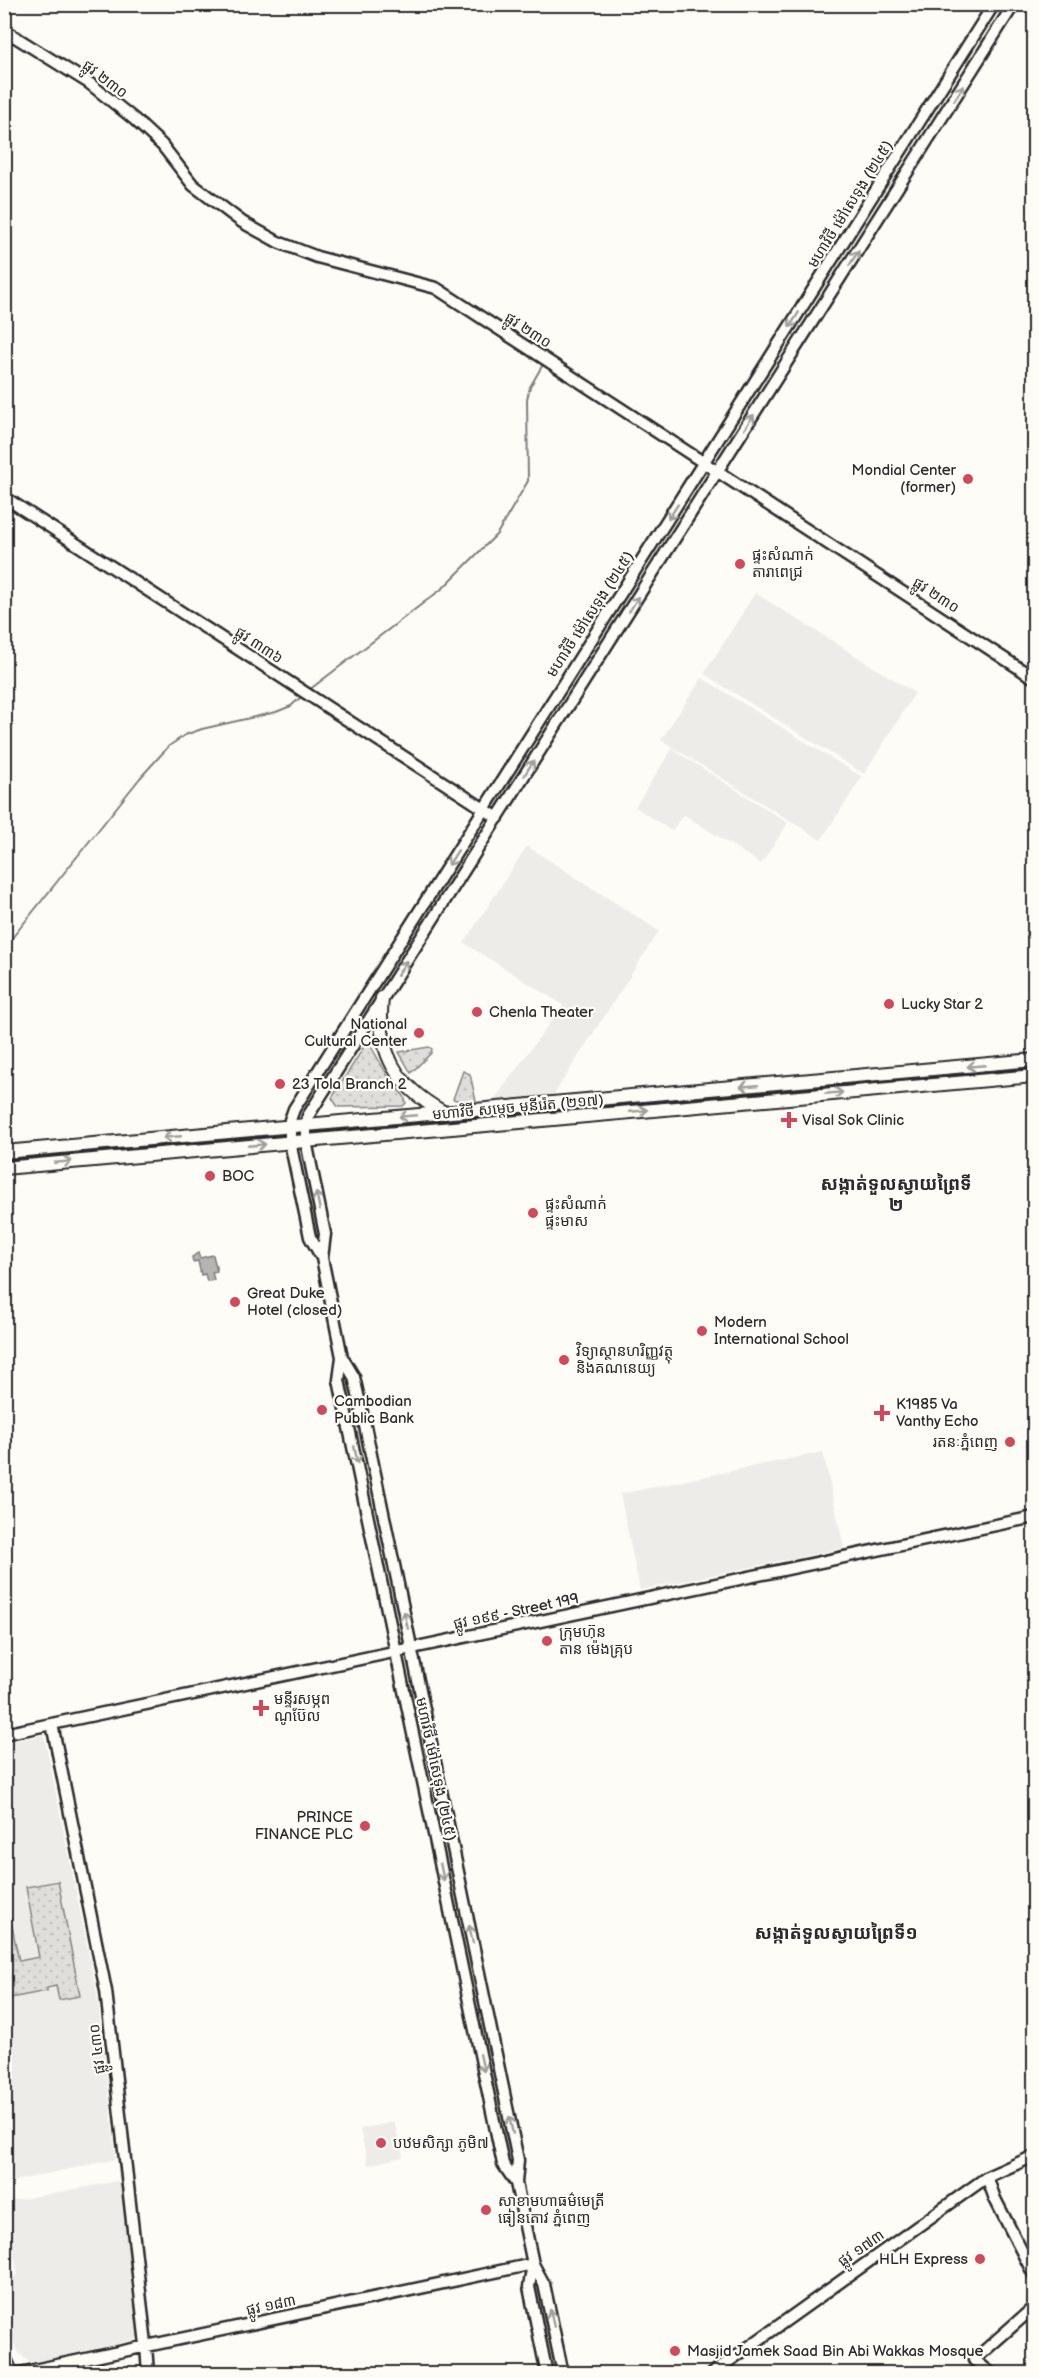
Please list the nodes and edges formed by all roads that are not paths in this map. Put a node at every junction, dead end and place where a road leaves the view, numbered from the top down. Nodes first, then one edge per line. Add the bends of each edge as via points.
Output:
1 (994, 4) edge
2 (1014, 4) edge
3 (4, 30) edge
4 (705, 463) junction
5 (718, 471) junction
6 (4, 498) edge
7 (1035, 678) edge
8 (484, 808) junction
9 (498, 818) junction
10 (382, 998) junction
11 (1035, 1060) edge
12 (1035, 1076) edge
13 (444, 1112) junction
14 (306, 1125) junction
15 (289, 1127) junction
16 (306, 1141) junction
17 (290, 1142) junction
18 (4, 1152) edge
19 (4, 1168) edge
20 (322, 1258) junction
21 (342, 1357) junction
22 (1035, 1517) edge
23 (412, 1648) junction
24 (397, 1652) junction
25 (52, 1724) junction
26 (4, 1734) edge
27 (1035, 2156) edge
28 (987, 2177) junction
29 (516, 2183) junction
30 (533, 2264) junction
31 (1035, 2275) edge
32 (1035, 2307) edge
33 (146, 2345) junction
34 (4, 2356) edge
35 (14, 2373) edge
36 (147, 2373) edge
37 (548, 2373) edge
38 (563, 2373) edge
39 (711, 2373) edge
40 (992, 2373) edge

1 -> 4 main road, មហាវិថី ម៉ៅសេទុង (២៤៥)
5 -> 2 main road, មហាវិថី ម៉ៅសេទុង (២៤៥)
3 - 4 main road, ផ្លូវ ២៣០ via 89,83 162,145 193,185 242,222 317,257 436,288
4 - 5 main road, ផ្លូវ ២៣០
4 -> 8 main road, មហាវិថី ម៉ៅសេទុង (២៤៥)
5 - 7 main road, ផ្លូវ ២៣០
9 -> 5 main road, មហាវិថី ម៉ៅសេទុង (២៤៥)
6 - 8 main road, ផ្លូវ ៣៣៦
8 - 9 main road, ផ្លូវ ៣៣៦
8 -> 15 main road, មហាវិថី ម៉ៅសេទុង (២៤៥) via 294,1109
10 -> 9 main road, មហាវិថី ម៉ៅសេទុង (២៤៥)
10 - 13 main road via 382,1035 394,1070 423,1101
10 - 14 main road, មហាវិថី ម៉ៅសេទុង (២៤៥)
11 -> 13 main road, មហាវិថី សម្តេច មុនីរ៉េត (២១៧)
16 -> 12 main road, មហាវិថី សម្តេច មុនីរ៉េត (២១៧)
13 -> 14 main road, មហាវិថី សម្តេច មុនីរ៉េត (២១៧)
14 - 15 main road, មហាវិថី សម្តេច មុនីរ៉េត (២១៧)
14 - 16 main road, មហាវិថី ម៉ៅសេទុង (២៤៥)
15 - 17 main road, មហាវិថី ម៉ៅសេទុង (២៤៥)
15 -> 18 main road, មហាវិថី សម្តេច មុនីរ៉េត (២១៧)
16 - 17 main road, មហាវិថី សម្តេច មុនីរ៉េត (២១៧)
20 -> 16 main road, មហាវិថី ម៉ៅសេទុង (២៤៥) via 325,1234
19 -> 17 main road, មហាវិថី សម្តេច មុនីរ៉េត (២១៧)
17 - 20 main road, មហាវិថី ម៉ៅសេទុង (២៤៥) via 310,1237
20 - 21 main road, មហាវិថី ម៉ៅសេទុង (២៤៥)
23 -> 21 main road, មហាវិថី ម៉ៅសេទុង (២៤៥) via 354,1377
21 -> 24 main road, មហាវិថី ម៉ៅសេទុង (២៤៥) via 339,1380
22 - 23 main road, ផ្លូវ ១៩៩ - Street 199
23 - 24 main road, ផ្លូវ ១៩៩ - Street 199
29 -> 23 main road, មហាវិថី ម៉ៅសេទុង (២៤៥) via 518,2160
24 - 25 main road, ផ្លូវ ១៩៩ - Street 199
24 -> 29 main road, មហាវិថី ម៉ៅសេទុង (២៤៥) via 503,2164
25 - 26 main road, ផ្លូវ ១៩៩ - Street 199
25 - 33 main road, ផ្លូវ ៤៣០ via 106,1991
27 - 28 main road, ផ្លូវ ១៧៣
28 - 31 main road
28 - 39 main road, ផ្លូវ ១៧៣
29 - 30 main road, មហាវិថី ម៉ៅសេទុង (២៤៥)
30 - 33 main road, ផ្លូវ ១៨៣
30 - 37 main road, មហាវិថី ម៉ៅសេទុង (២៤៥) via 529,2287
38 -> 30 main road, មហាវិថី ម៉ៅសេទុង (២៤៥) via 544,2284
32 - 40 main road via 974,2360
33 - 35 main road, ផ្លូវ ១៨៣
33 - 36 main road, ផ្លូវ ៤៣០
34 - 35 main road

